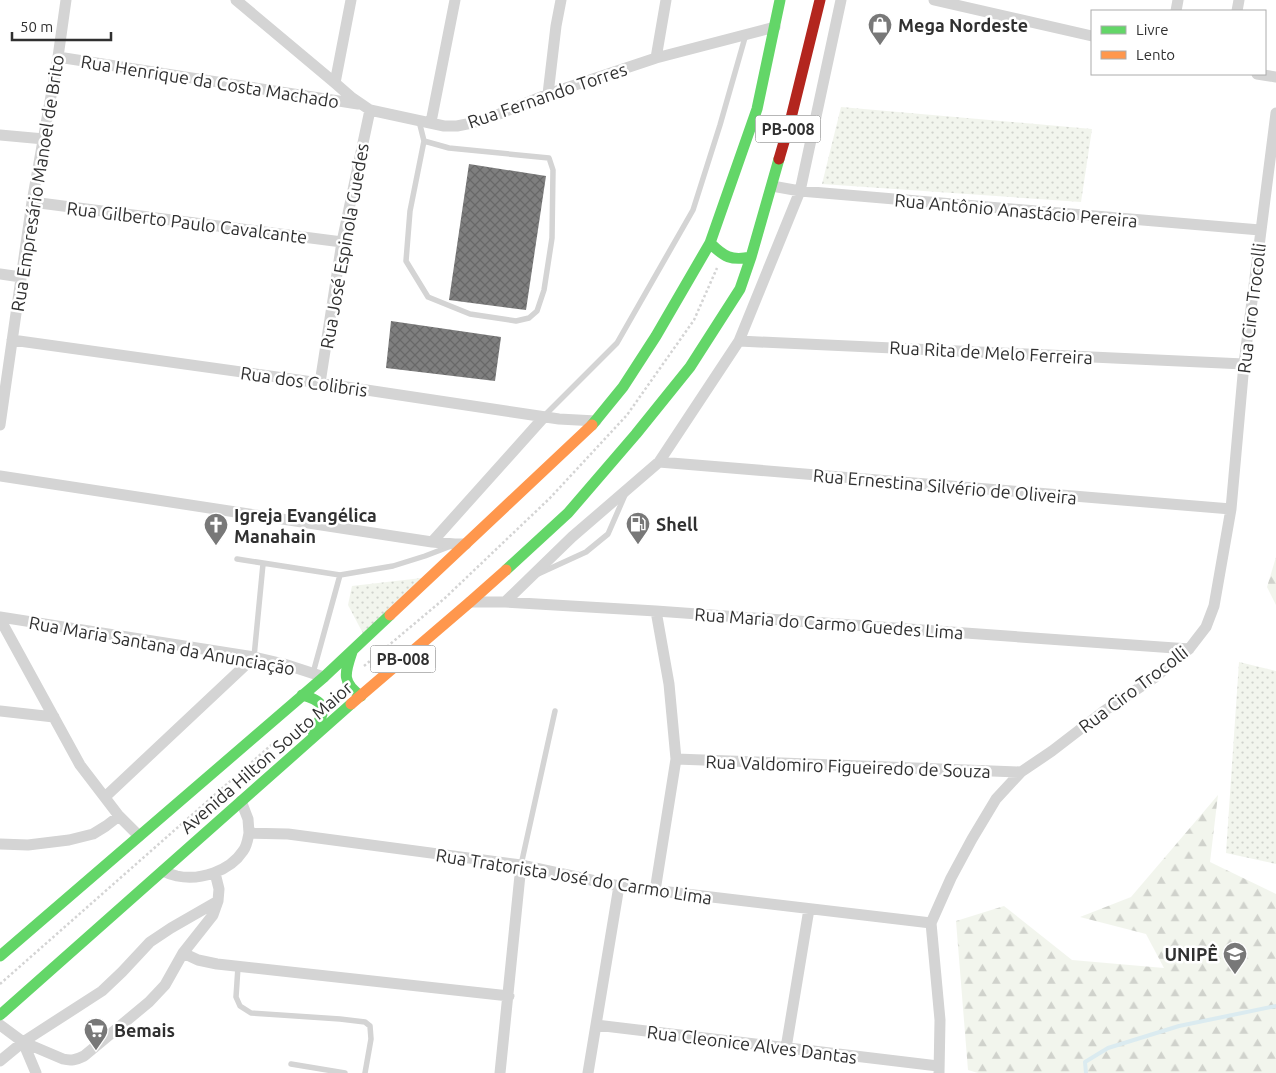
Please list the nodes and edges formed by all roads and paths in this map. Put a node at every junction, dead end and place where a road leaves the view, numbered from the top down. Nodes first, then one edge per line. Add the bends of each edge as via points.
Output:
1 (66, 0) edge
2 (351, 0) edge
3 (455, 0) edge
4 (561, 0) edge
5 (666, 0) edge
6 (780, 0) edge
7 (820, 0) edge
8 (841, 0) edge
9 (934, 0) edge
10 (938, 0) edge
11 (243, 2) edge
12 (775, 27) junction
13 (746, 34) junction
14 (1091, 36) edge
15 (58, 57) junction
16 (656, 58) junction
17 (1263, 75) edge
18 (1276, 77) edge
19 (335, 83) junction
20 (548, 94) junction
21 (365, 107) junction
22 (1276, 112) edge
23 (425, 121) junction
24 (0, 135) edge
25 (44, 139) junction
26 (424, 140) junction
27 (772, 186) junction
28 (800, 191) junction
29 (32, 202) junction
30 (1260, 230) junction
31 (342, 242) junction
32 (710, 243) junction
33 (751, 257) junction
34 (0, 274) edge
35 (21, 277) junction
36 (12, 340) junction
37 (739, 340) junction
38 (1244, 364) junction
39 (320, 383) junction
40 (544, 417) junction
41 (596, 421) junction
42 (0, 422) edge
43 (659, 462) junction
44 (0, 476) edge
45 (628, 489) junction
46 (1231, 509) junction
47 (432, 542) junction
48 (461, 544) junction
49 (237, 559) dead end
50 (263, 564) junction
51 (340, 575) junction
52 (529, 579) junction
53 (470, 602) junction
54 (505, 602) junction
55 (656, 611) junction
56 (0, 618) edge
57 (1189, 648) junction
58 (352, 652) junction
59 (254, 658) junction
60 (313, 673) junction
61 (324, 677) junction
62 (302, 696) junction
63 (361, 696) junction
64 (0, 711) edge
65 (555, 711) dead end
66 (54, 717) junction
67 (305, 744) junction
68 (676, 759) junction
69 (1021, 772) junction
70 (105, 797) junction
71 (241, 802) junction
72 (119, 816) junction
73 (249, 833) junction
74 (139, 836) junction
75 (0, 844) edge
76 (521, 866) junction
77 (163, 871) junction
78 (215, 872) junction
79 (619, 886) junction
80 (655, 891) junction
81 (218, 901) junction
82 (809, 909) junction
83 (931, 923) junction
84 (183, 953) junction
85 (0, 956) edge
86 (238, 966) junction
87 (508, 996) junction
88 (0, 1015) edge
89 (0, 1025) edge
90 (596, 1026) junction
91 (23, 1042) junction
92 (786, 1048) junction
93 (0, 1061) edge
94 (291, 1064) dead end
95 (938, 1070) edge
96 (36, 1073) edge
97 (346, 1073) edge
98 (365, 1073) edge
99 (500, 1073) edge
100 (588, 1073) edge

1 - 15 street, Rua Empresário Manoel de Brito
2 - 19 street
3 - 23 street
4 - 20 street
5 - 16 street
6 - 12 main road, Avenida Hilton Souto Maior / PB-008
7 - 27 main road, Avenida Hilton Souto Maior / PB-008
8 - 28 street
9 - 10 street
10 - 14 street
11 - 19 street, Rua Fernando Torres
12 - 13 street, Rua Fernando Torres
12 - 32 main road, Avenida Hilton Souto Maior / PB-008 via 757,109
13 - 16 street, Rua Fernando Torres
13 - 40 lane via 693,210 617,343
15 - 21 street, Rua Henrique da Costa Machado
15 - 25 street, Rua Empresário Manoel de Brito
16 - 20 street, Rua Fernando Torres
17 - 18 street
19 - 21 street, Rua Fernando Torres
20 - 23 street, Rua Fernando Torres via 472,123 444,126
21 - 23 street, Rua Fernando Torres
21 - 31 street, Rua José Espinola Guedes
22 - 30 street, Rua Ciro Trocolli
23 - 26 lane
24 - 25 street
25 - 29 street, Rua Empresário Manoel de Brito
26 - 26 lane via 410,211 406,261 428,297 470,314 516,321 529,318 537,311 544,290 552,238 553,170 549,158 449,148
27 - 28 street, Rua Antônio Anastácio Pereira
27 - 33 main road, Avenida Hilton Souto Maior / PB-008
28 - 30 street, Rua Antônio Anastácio Pereira
28 - 37 street
29 - 31 street, Rua Gilberto Paulo Cavalcante
29 - 35 street, Rua Empresário Manoel de Brito
30 - 38 street, Rua Ciro Trocolli
31 - 39 street, Rua José Espinola Guedes
32 - 33 main road via 733,260
32 - 41 main road, Avenida Hilton Souto Maior / PB-008 via 656,336
33 - 53 main road, Avenida Hilton Souto Maior / PB-008 via 740,289 690,367 636,434 568,513
34 - 35 street
35 - 36 street, Rua Empresário Manoel de Brito
36 - 39 street, Rua dos Colibris
36 - 42 street, Rua Empresário Manoel de Brito
37 - 38 street, Rua Rita de Melo Ferreira
37 - 43 street
38 - 46 street, Rua Ciro Trocolli
39 - 40 street, Rua dos Colibris
40 - 41 street, Rua dos Colibris
40 - 47 street
41 - 48 main road, Avenida Hilton Souto Maior / PB-008
43 - 45 street
43 - 46 street, Rua Ernestina Silvério de Oliveira
44 - 47 street
45 - 52 street
45 - 52 lane via 608,534 586,552
46 - 57 street, Rua Ciro Trocolli via 1214,606 1206,627
47 - 48 street
48 - 51 lane via 392,566
48 - 58 main road, Avenida Hilton Souto Maior / PB-008
49 - 50 lane
50 - 51 lane
50 - 59 lane
51 - 60 lane
52 - 54 street
53 - 54 street, Rua Maria do Carmo Guedes Lima
53 - 63 main road, Avenida Hilton Souto Maior / PB-008
54 - 55 street, Rua Maria do Carmo Guedes Lima
55 - 57 street, Rua Maria do Carmo Guedes Lima
55 - 68 street via 669,684
56 - 59 street, Rua Maria Santana da Anunciação
56 - 66 street
57 - 69 street, Rua Ciro Trocolli via 1154,678
58 - 61 main road, Avenida Hilton Souto Maior / PB-008
58 - 63 main road via 346,681 350,689
59 - 60 street, Rua Maria Santana da Anunciação
59 - 70 street
60 - 61 street, Rua Maria Santana da Anunciação
61 - 62 main road, Avenida Hilton Souto Maior / PB-008
62 - 67 main road via 318,700 323,713
62 - 74 main road, Avenida Hilton Souto Maior / PB-008
63 - 67 main road, Avenida Hilton Souto Maior / PB-008
64 - 66 street
65 - 76 lane
66 - 70 street via 80,766
67 - 71 main road, Avenida Hilton Souto Maior / PB-008
68 - 69 street, Rua Valdomiro Figueiredo de Souza
68 - 80 street
69 - 83 street, Rua Ciro Trocolli via 996,799 951,878
70 - 72 street
71 - 73 street via 248,819
71 - 77 main road, Avenida Hilton Souto Maior / PB-008
72 - 74 street
72 - 75 street via 93,834 69,840 28,846
73 - 76 street, Rua Tratorista José do Carmo Lima via 288,834
73 - 78 street via 244,850 232,863
74 - 85 main road, Avenida Hilton Souto Maior / PB-008
76 - 79 street, Rua Tratorista José do Carmo Lima
76 - 87 street
77 - 78 street via 195,878
77 - 88 main road, Avenida Hilton Souto Maior / PB-008
78 - 81 street
79 - 80 street, Rua Tratorista José do Carmo Lima
79 - 90 street
80 - 82 street, Rua Tratorista José do Carmo Lima
81 - 84 street via 213,915
81 - 91 street via 150,942 102,991
82 - 83 street, Rua Tratorista José do Carmo Lima
82 - 92 street
83 - 95 street, Rua Ciro Trocolli via 940,1020
84 - 86 street via 198,960
84 - 91 street via 157,995 77,1060 63,1059
86 - 87 street
86 - 98 lane via 236,997 240,1006 251,1013 340,1018 365,1022 370,1026
87 - 99 street
89 - 91 street
90 - 92 street, Rua Cleonice Alves Dantas
90 - 100 street
91 - 93 street
91 - 96 street
92 - 95 street, Rua Cleonice Alves Dantas
94 - 97 lane

